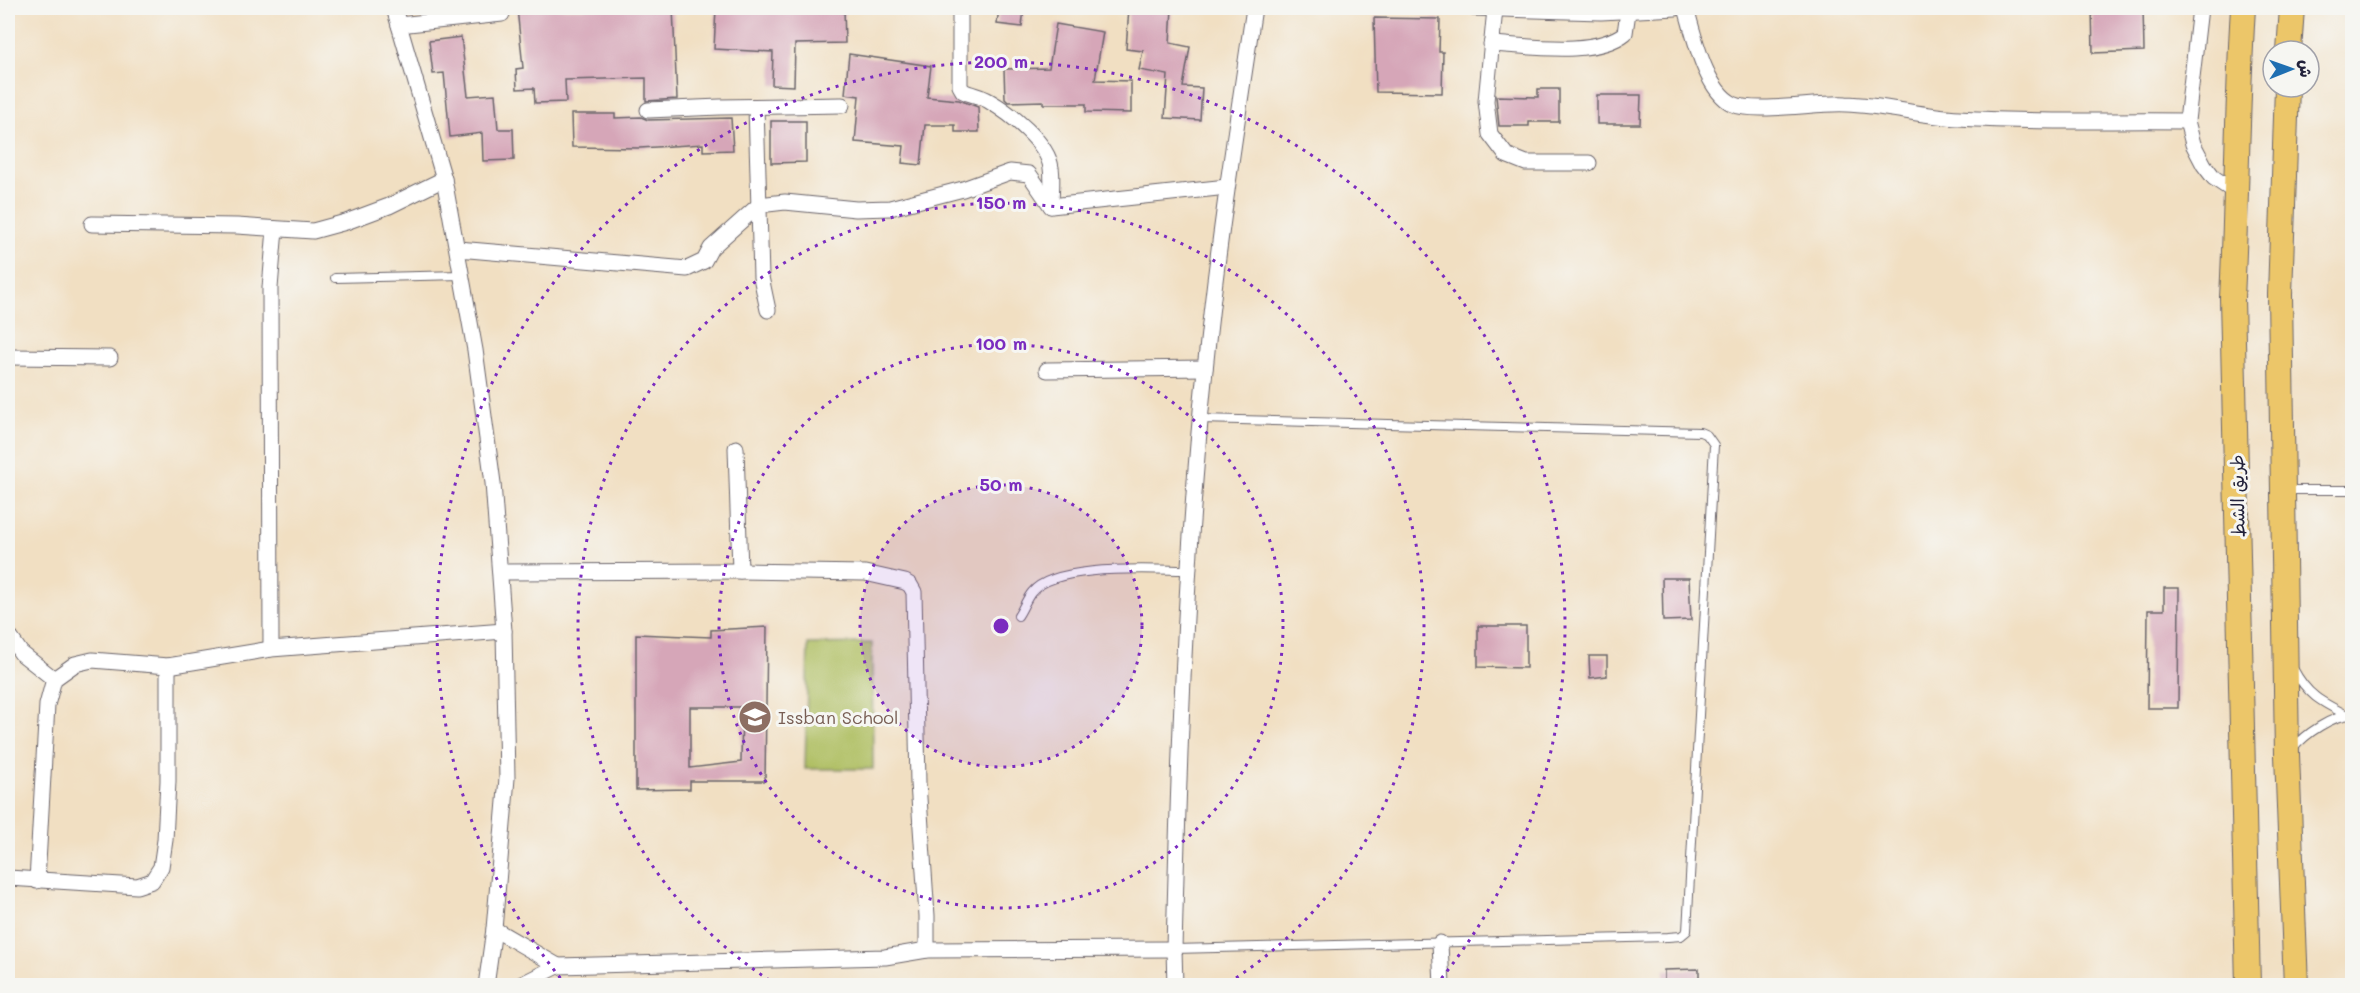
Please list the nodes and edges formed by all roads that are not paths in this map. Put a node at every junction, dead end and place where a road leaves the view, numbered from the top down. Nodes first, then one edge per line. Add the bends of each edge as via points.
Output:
1 (394, 8) edge
2 (960, 8) edge
3 (1254, 8) edge
4 (1473, 8) edge
5 (1676, 8) edge
6 (1686, 8) edge
7 (2199, 8) edge
8 (2243, 8) edge
9 (2292, 8) edge
10 (1495, 9) edge
11 (1628, 12) junction
12 (502, 14) dead end
13 (399, 25) junction
14 (2290, 39) edge
15 (1491, 44) junction
16 (2287, 99) edge
17 (842, 105) dead end
18 (756, 107) junction
19 (648, 110) dead end
20 (2187, 121) junction
21 (1589, 163) dead end
22 (444, 180) junction
23 (1227, 187) junction
24 (2238, 194) junction
25 (759, 205) junction
26 (1052, 206) junction
27 (92, 224) dead end
28 (274, 230) junction
29 (458, 249) junction
30 (462, 275) junction
31 (335, 278) dead end
32 (768, 310) dead end
33 (8, 357) edge
34 (110, 358) dead end
35 (1205, 368) junction
36 (1047, 370) dead end
37 (1200, 419) junction
38 (736, 448) dead end
39 (2283, 490) junction
40 (2352, 490) edge
41 (1190, 570) junction
42 (740, 571) junction
43 (500, 572) junction
44 (1018, 616) dead end
45 (504, 632) junction
46 (8, 634) edge
47 (271, 649) junction
48 (2285, 653) junction
49 (168, 666) junction
50 (54, 679) junction
51 (2350, 715) edge
52 (2287, 755) junction
53 (8, 878) edge
54 (37, 881) junction
55 (494, 929) junction
56 (1440, 942) junction
57 (1174, 949) junction
58 (927, 950) junction
59 (558, 966) junction
60 (486, 986) edge
61 (518, 986) edge
62 (1175, 986) edge
63 (1442, 986) edge
64 (2248, 986) edge
65 (2296, 986) edge

1 - 13 street
2 - 26 street via 960,86 1009,114 1036,139 1051,168
3 - 23 street
4 - 10 street
5 - 11 street
6 - 20 street via 1709,76 1733,104 1750,108 1846,104 1958,118
7 - 20 street
8 - 24 highway, طريق الشط via 2237,92
9 - 14 highway
10 - 11 street
10 - 15 street
11 - 15 street via 1625,33 1605,44 1576,48
12 - 13 street
13 - 22 street
15 - 21 street via 1486,101 1490,134 1506,155 1526,164
16 - 39 highway via 2280,295
17 - 18 street
18 - 19 street
18 - 25 street
20 - 24 street via 2204,165 2214,178
22 - 28 street via 346,222 313,231
22 - 29 street
23 - 26 street
23 - 35 street
24 - 64 highway, طريق الشط via 2232,298
25 - 26 street via 785,202 890,208 1010,172 1029,174
25 - 29 street via 711,248 704,261 687,269
25 - 32 street via 761,277
27 - 28 street
28 - 47 street via 270,288
29 - 30 street
30 - 31 lane
30 - 43 street via 493,483
33 - 34 street
35 - 36 street
35 - 37 street
37 - 41 street
37 - 56 lane via 1700,432 1714,445 1687,931 1668,937
38 - 42 street
39 - 40 lane
39 - 48 highway
41 - 44 lane via 1083,572 1055,577 1032,591
41 - 57 street via 1180,711
42 - 43 street
42 - 58 street via 865,573 905,582 914,592
43 - 45 street
45 - 47 street
45 - 55 street via 507,778
46 - 50 street via 21,653
47 - 49 street
48 - 51 lane via 2311,694
48 - 52 highway
49 - 50 street via 92,660 75,664
49 - 54 street via 168,782 161,867 152,880 137,886
50 - 54 street via 47,705
51 - 52 lane via 2304,736
52 - 65 highway
53 - 54 street
55 - 59 street
55 - 60 street
56 - 57 lane
56 - 63 street
57 - 58 street
57 - 62 street
58 - 59 street via 885,957
59 - 61 street

